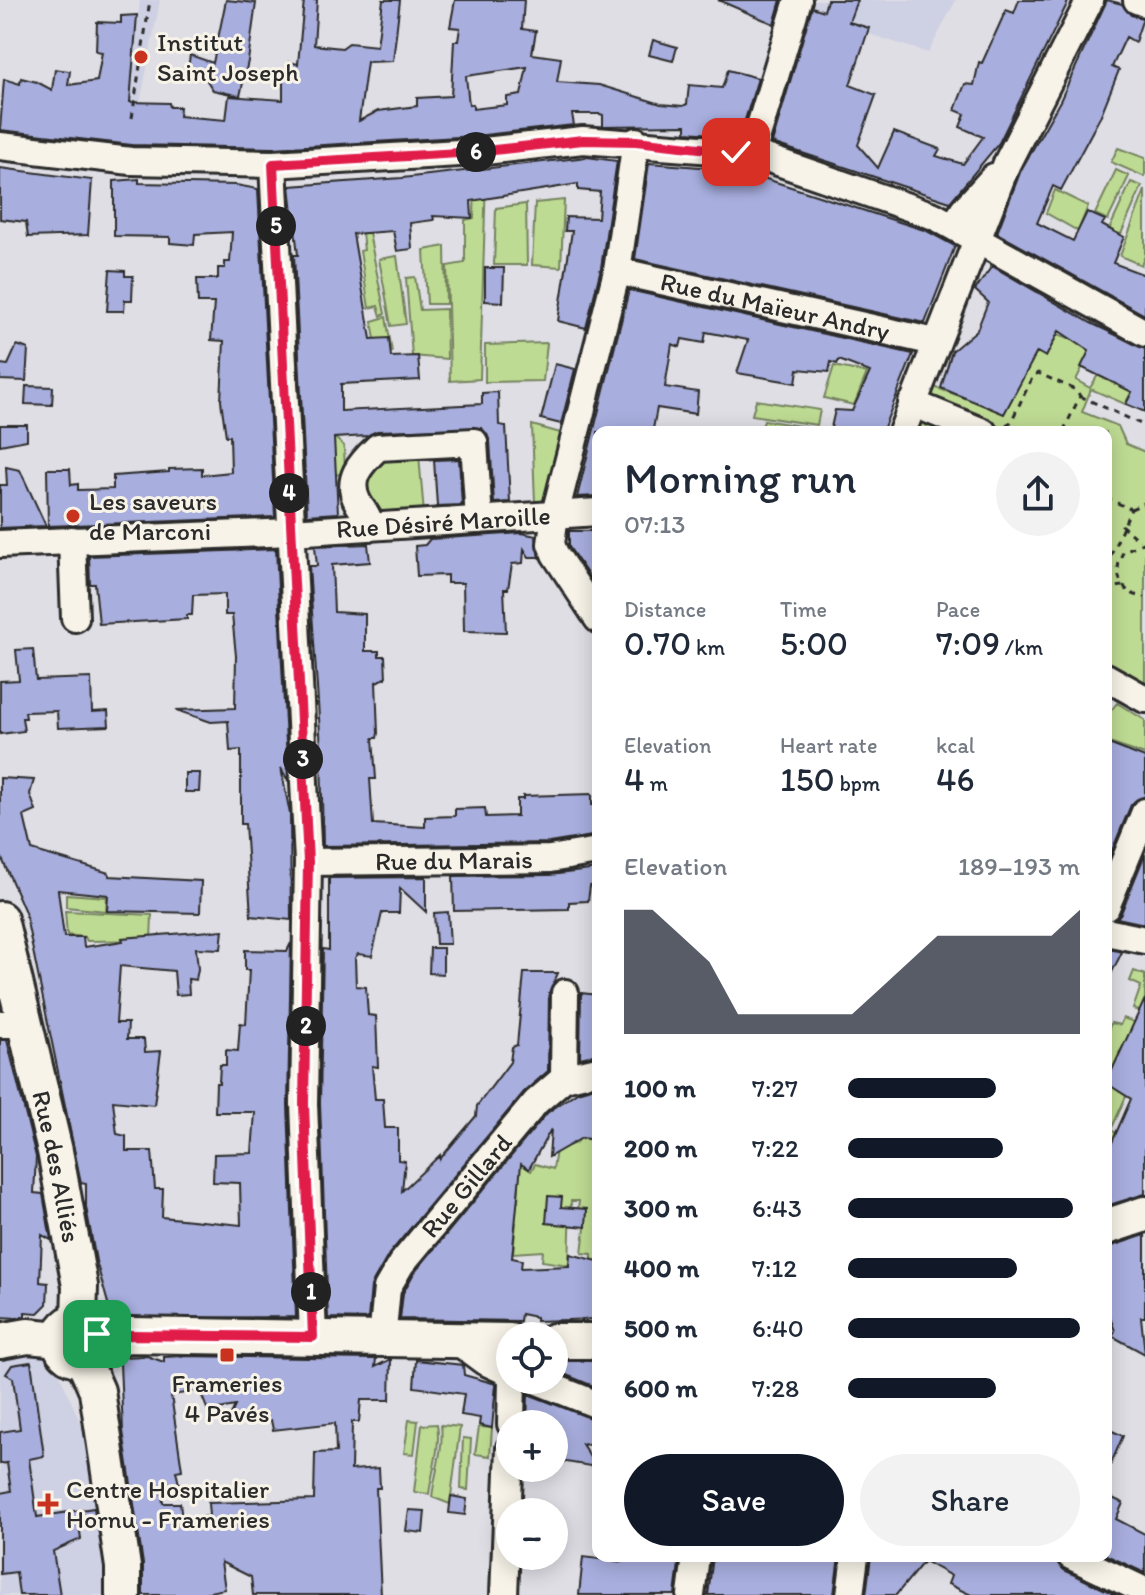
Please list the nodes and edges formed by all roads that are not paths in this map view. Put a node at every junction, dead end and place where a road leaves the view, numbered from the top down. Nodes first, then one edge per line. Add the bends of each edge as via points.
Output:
1 (798, 0) edge
2 (1090, 0) edge
3 (1137, 0) edge
4 (1145, 3) edge
5 (636, 141) junction
6 (0, 146) edge
7 (752, 153) junction
8 (273, 164) junction
9 (965, 232) junction
10 (617, 271) junction
11 (1145, 333) edge
12 (935, 342) junction
13 (912, 403) junction
14 (904, 426) edge
15 (968, 426) edge
16 (592, 512) edge
17 (555, 514) junction
18 (479, 520) junction
19 (370, 526) junction
20 (291, 532) junction
21 (72, 540) junction
22 (0, 544) edge
23 (592, 610) edge
24 (75, 618) dead end
25 (1112, 680) edge
26 (1145, 699) edge
27 (1145, 812) edge
28 (592, 852) edge
29 (308, 862) junction
30 (1112, 892) edge
31 (0, 919) edge
32 (1112, 933) edge
33 (1145, 940) edge
34 (565, 993) dead end
35 (11, 1024) edge
36 (592, 1071) edge
37 (564, 1078) junction
38 (1145, 1214) edge
39 (1112, 1225) edge
40 (313, 1337) junction
41 (80, 1340) junction
42 (382, 1340) junction
43 (0, 1341) edge
44 (457, 1341) junction
45 (496, 1341) edge
46 (568, 1341) edge
47 (592, 1341) edge
48 (496, 1367) edge
49 (568, 1393) edge
50 (592, 1403) edge
51 (509, 1482) edge
52 (695, 1562) edge
53 (854, 1562) edge
54 (1084, 1562) edge
55 (1145, 1591) edge
56 (123, 1595) edge
57 (504, 1595) edge
58 (691, 1595) edge
59 (850, 1595) edge

1 - 7 street
2 - 9 street via 1007,163 964,210
3 - 4 street
5 - 7 street
5 - 8 street via 583,140
5 - 10 street
6 - 8 street via 131,161
7 - 9 street
8 - 20 street
9 - 11 street
9 - 12 street
10 - 12 street, Rue du Maïeur Andry
10 - 17 street
12 - 13 street
13 - 14 street
13 - 15 street
16 - 17 street, Rue Désiré Maroille
17 - 18 street, Rue Désiré Maroille
17 - 23 street via 551,544
18 - 19 street, Rue Désiré Maroille
18 - 19 street via 474,442 378,447 355,473 352,485
19 - 20 street, Rue Désiré Maroille
20 - 21 street, Rue Désiré Maroille
20 - 29 street
21 - 22 street, Rue Désiré Maroille
21 - 24 street
25 - 26 street
27 - 30 street
28 - 29 street, Rue du Marais via 550,859
29 - 40 street via 304,1104
31 - 35 main road, Rue des Alliés
32 - 33 street
34 - 37 street
35 - 41 main road, Rue des Alliés via 55,1151 80,1286
36 - 37 street, Rue Gillard
37 - 42 street, Rue Gillard via 536,1102 392,1276
38 - 39 main road
40 - 41 main road via 129,1335
40 - 42 main road
41 - 43 main road via 28,1336
41 - 56 main road via 97,1391
42 - 44 main road
44 - 45 main road
44 - 48 street
46 - 47 main road
49 - 50 street
51 - 57 street
52 - 58 street
53 - 59 street
54 - 55 street

